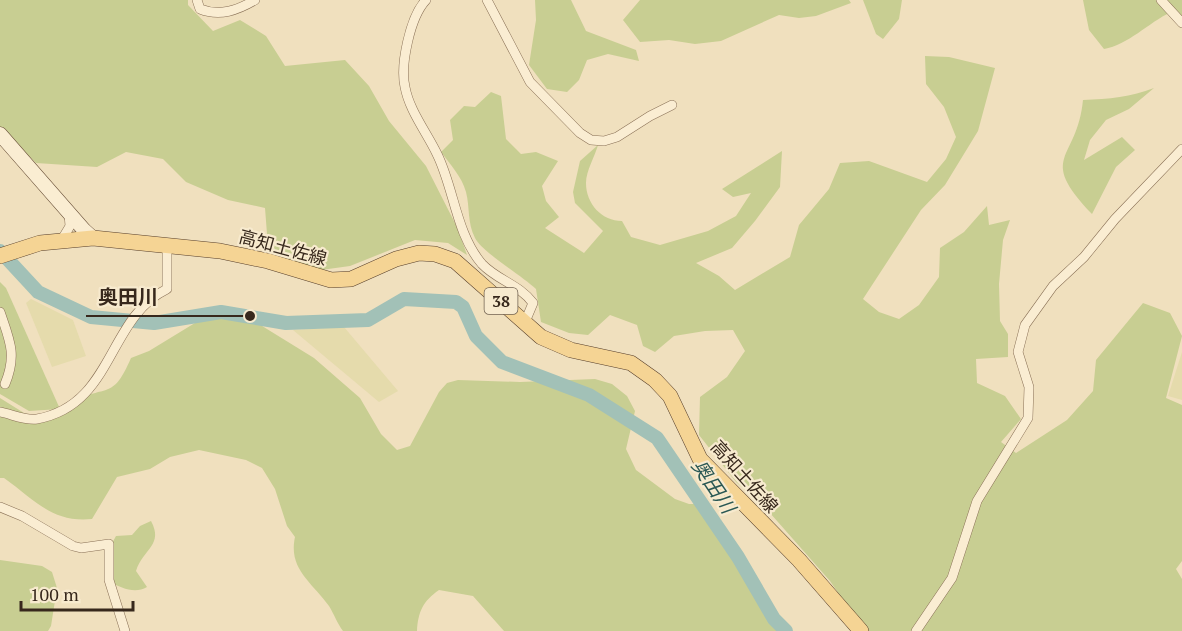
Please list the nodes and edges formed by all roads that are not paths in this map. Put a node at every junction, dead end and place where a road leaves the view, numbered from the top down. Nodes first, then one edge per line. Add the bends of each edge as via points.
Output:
1 (197, 0) edge
2 (255, 0) edge
3 (426, 0) edge
4 (487, 0) edge
5 (1161, 0) edge
6 (1182, 23) edge
7 (672, 105) dead end
8 (0, 135) edge
9 (1182, 149) edge
10 (69, 214) junction
11 (93, 238) junction
12 (61, 241) junction
13 (167, 244) junction
14 (0, 256) edge
15 (0, 312) edge
16 (525, 322) junction
17 (5, 384) dead end
18 (0, 412) edge
19 (0, 507) edge
20 (125, 631) edge
21 (861, 631) edge
22 (916, 631) edge

1 - 2 street via 200,9 208,12 227,12
3 - 16 street via 414,19 404,66 407,96 438,155 461,225 481,263 499,279 525,292 532,303
4 - 7 street via 530,82 591,140 617,137
5 - 6 street
8 - 10 street
9 - 22 street via 1053,286 1024,324 1018,352 1029,387 1028,418 977,501 952,578
10 - 11 street
10 - 12 street via 70,226
11 - 12 main road, 高知土佐線 / 38
11 - 13 main road, 高知土佐線 / 38
12 - 14 main road, 高知土佐線 / 38 via 40,243
13 - 16 main road, 高知土佐線 / 38 via 268,261 331,280 351,279 396,259 435,254 455,261
13 - 18 street via 167,289 151,297 138,314 86,395 69,408 36,419
15 - 17 street via 13,364
16 - 21 main road, 高知土佐線 / 38 via 541,337 561,346 631,363 655,380 670,396 700,459 799,560
19 - 20 street via 73,546 109,544 109,580

